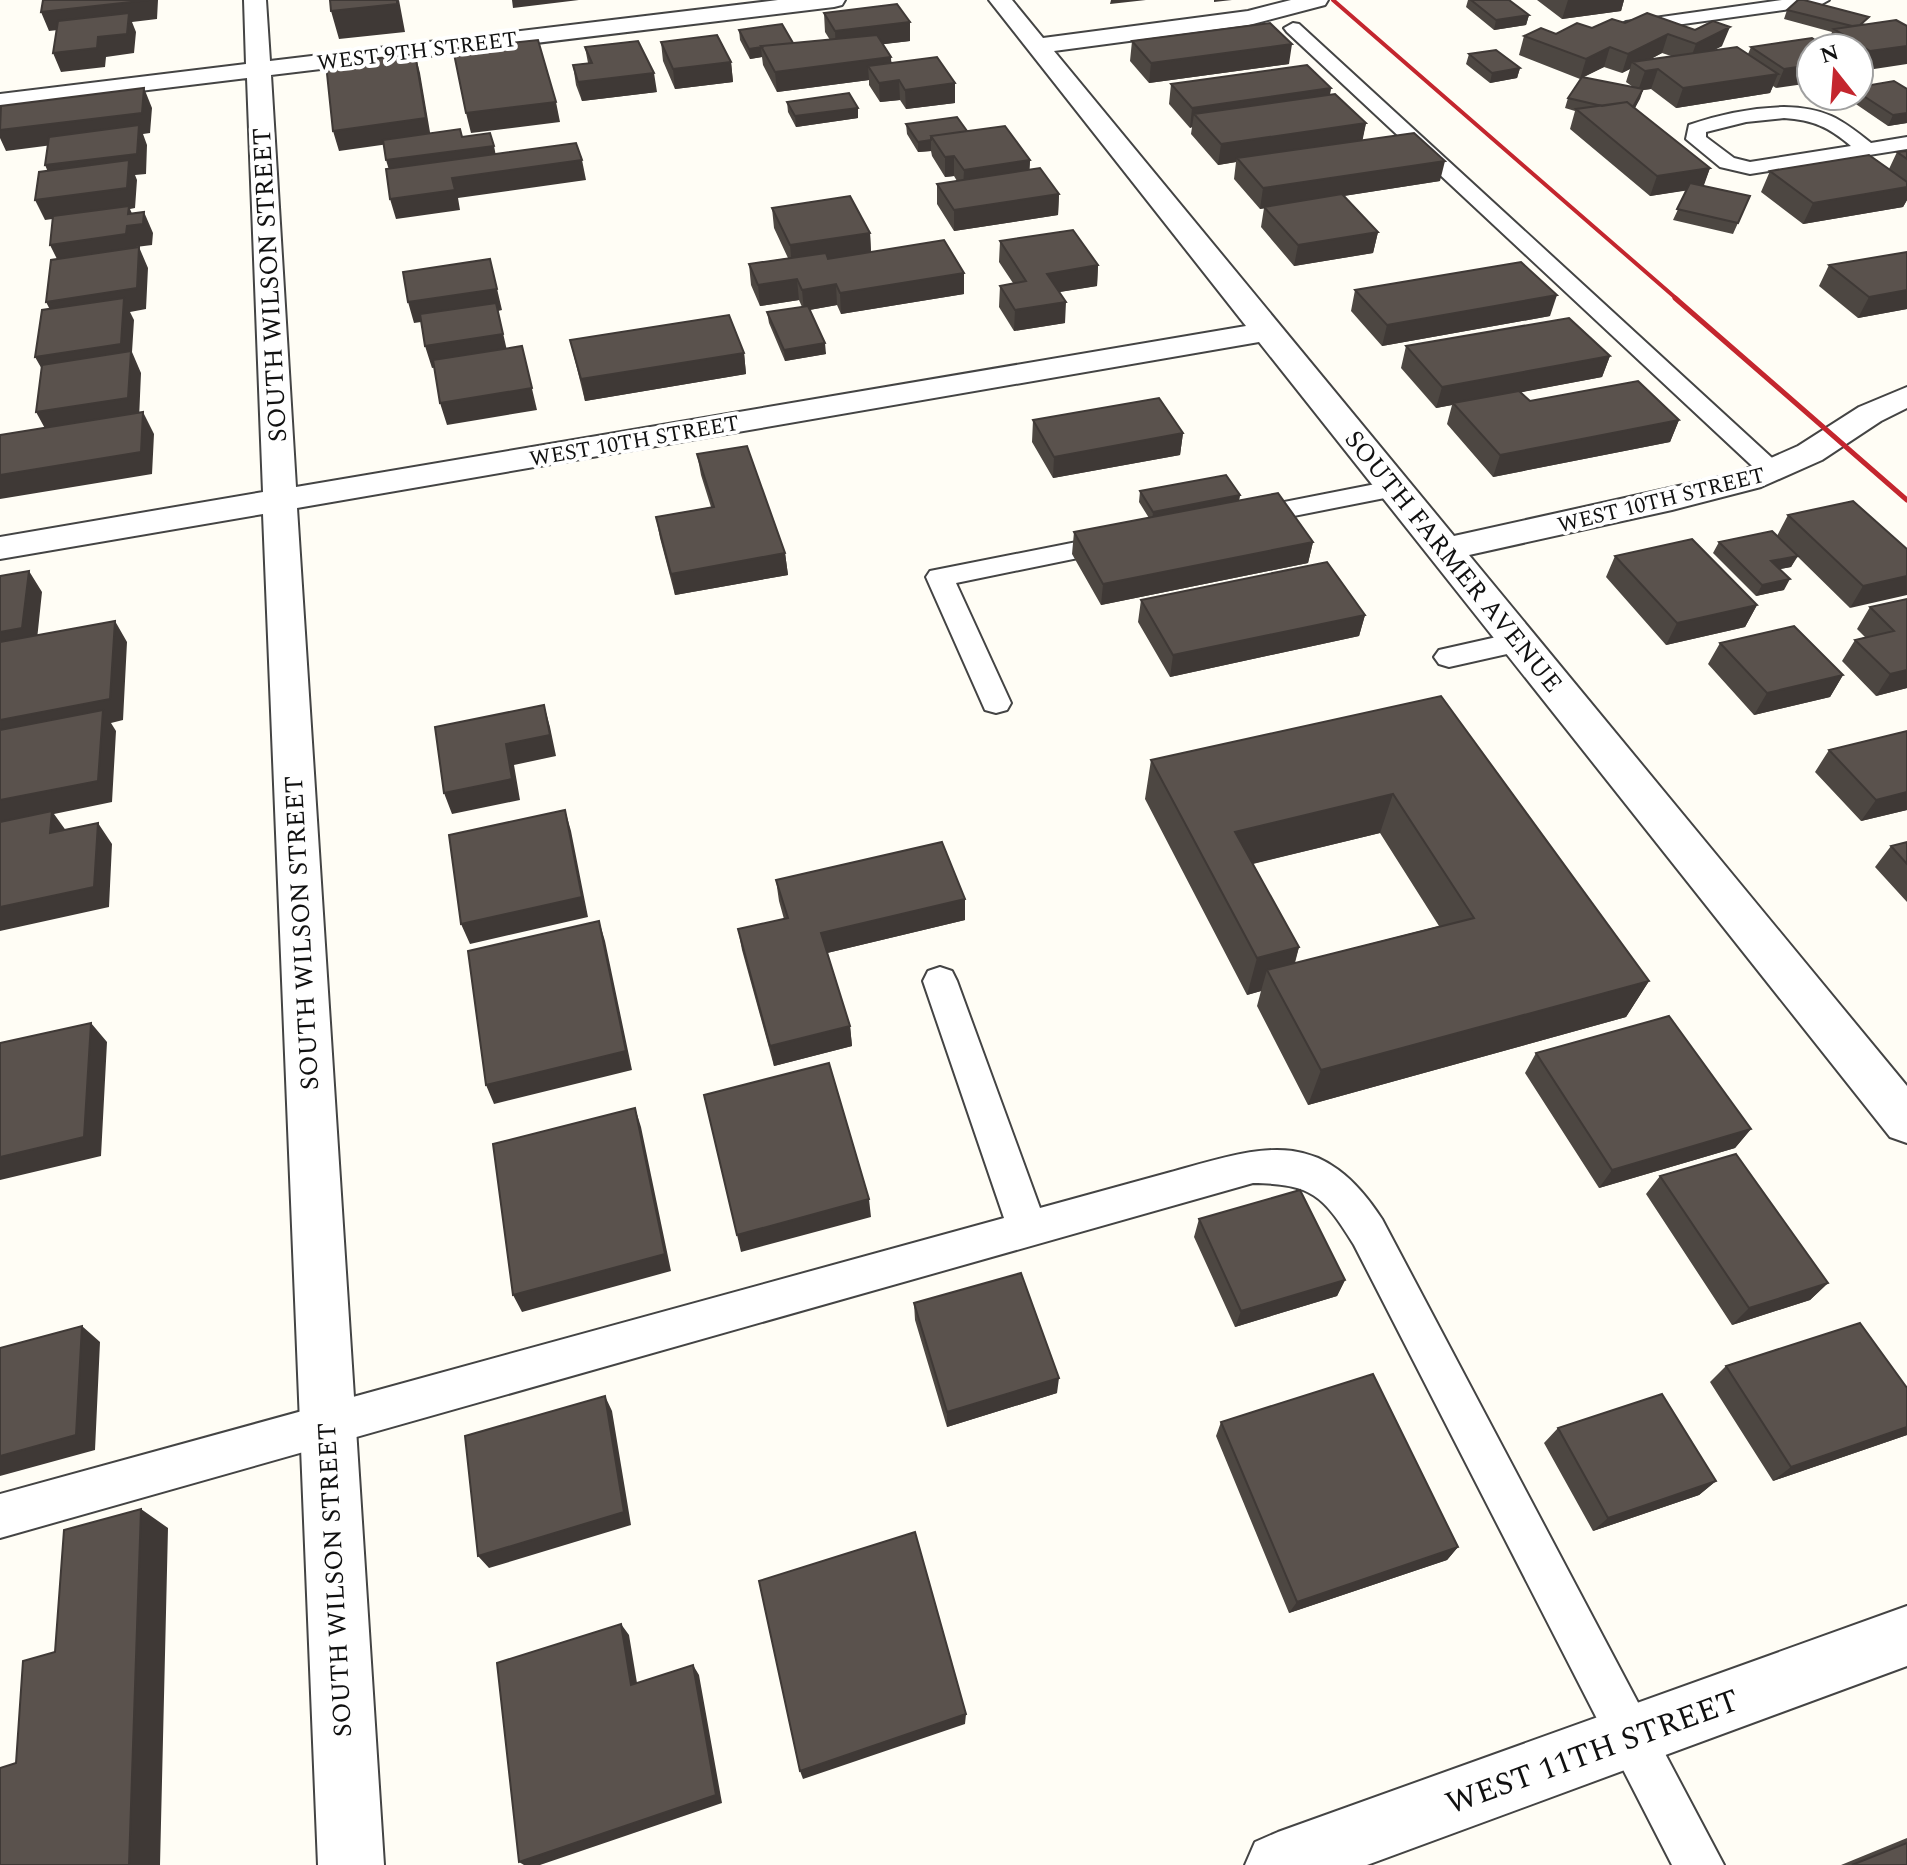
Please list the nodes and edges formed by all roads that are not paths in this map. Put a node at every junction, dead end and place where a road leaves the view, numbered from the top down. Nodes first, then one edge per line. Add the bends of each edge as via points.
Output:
1 (255, 0) edge
2 (834, 0) edge
3 (1000, 0) edge
4 (1317, 0) edge
5 (1820, 0) edge
6 (1293, 28) dead end
7 (1611, 29) edge
8 (1038, 46) junction
9 (258, 70) junction
10 (0, 101) edge
11 (1907, 143) edge
12 (1868, 150) junction
13 (1268, 331) junction
14 (1907, 396) edge
15 (1773, 472) junction
16 (1396, 488) junction
17 (279, 501) junction
18 (1221, 522) edge
19 (1143, 537) edge
20 (0, 548) edge
21 (1445, 549) junction
22 (1519, 642) junction
23 (1449, 657) dead end
24 (996, 703) dead end
25 (940, 981) dead end
26 (1907, 1122) edge
27 (1028, 1229) junction
28 (326, 1425) junction
29 (0, 1516) edge
30 (1907, 1636) edge
31 (1631, 1736) junction
32 (351, 1865) edge
33 (1278, 1865) edge
34 (1699, 1865) edge

1 - 9 street, SOUTH WILSON STREET
2 - 9 street, WEST 9TH STREET
3 - 8 street, SOUTH FARMER AVENUE
4 - 8 street via 1249,18
5 - 7 lane
6 - 15 lane
8 - 13 street, SOUTH FARMER AVENUE
9 - 10 street, WEST 9TH STREET
9 - 17 street, SOUTH WILSON STREET
11 - 12 lane
12 - 12 lane via 1738,167 1696,139 1696,129 1765,114 1806,113 1831,121
13 - 16 street, SOUTH FARMER AVENUE
13 - 17 street, WEST 10TH STREET
14 - 15 street, WEST 10TH STREET
15 - 21 street, WEST 10TH STREET via 1672,500
16 - 18 lane
16 - 21 street, SOUTH FARMER AVENUE
17 - 20 street, WEST 10TH STREET
17 - 28 street, SOUTH WILSON STREET
19 - 24 lane via 940,577
21 - 22 street, SOUTH FARMER AVENUE
22 - 23 lane
22 - 26 street, SOUTH FARMER AVENUE
25 - 27 lane
27 - 28 lane
27 - 31 lane via 1253,1166 1290,1166 1320,1175 1349,1201 1368,1232
28 - 29 lane
28 - 32 street, SOUTH WILSON STREET
30 - 31 street, WEST 11TH STREET
31 - 33 street, WEST 11TH STREET
31 - 34 lane

